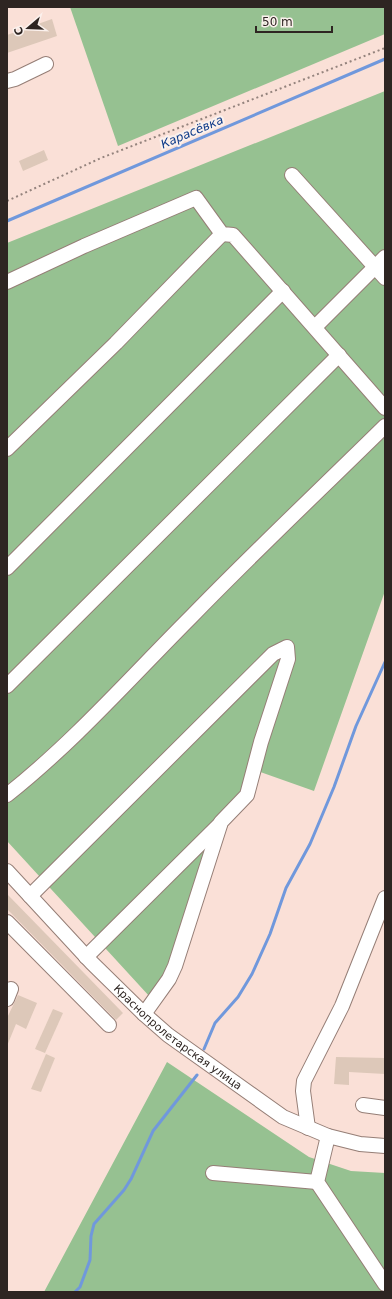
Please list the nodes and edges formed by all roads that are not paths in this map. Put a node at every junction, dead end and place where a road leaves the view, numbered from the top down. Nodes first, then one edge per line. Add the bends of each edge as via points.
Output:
1 (46, 64) dead end
2 (7, 81) edge
3 (292, 174) dead end
4 (222, 234) junction
5 (380, 262) edge
6 (385, 278) edge
7 (7, 282) edge
8 (283, 291) junction
9 (315, 327) junction
10 (339, 355) junction
11 (385, 408) edge
12 (385, 426) edge
13 (7, 449) edge
14 (7, 568) edge
15 (7, 686) edge
16 (7, 795) edge
17 (221, 822) junction
18 (7, 871) edge
19 (30, 896) junction
20 (385, 898) edge
21 (7, 922) edge
22 (86, 957) junction
23 (144, 1014) junction
24 (109, 1025) dead end
25 (363, 1105) dead end
26 (385, 1108) edge
27 (308, 1128) junction
28 (328, 1136) junction
29 (385, 1146) edge
30 (213, 1173) dead end
31 (317, 1182) junction
32 (385, 1284) edge

1 - 2 street
3 - 5 street
4 - 7 street via 196,198
4 - 8 street via 233,234
4 - 13 street via 116,343
5 - 6 street
5 - 9 street
8 - 9 street
8 - 14 street
9 - 10 street
10 - 11 street
10 - 15 street
12 - 16 street via 210,597 91,719 30,777
17 - 19 street via 247,795 288,659 287,647 273,654
17 - 22 street
17 - 23 street via 175,966 169,979
18 - 19 street, Краснопролетарская улица
19 - 22 street, Краснопролетарская улица
20 - 27 street via 342,1006 304,1081
21 - 24 street
22 - 23 street, Краснопролетарская улица
23 - 27 street, Краснопролетарская улица via 168,1035 283,1117
25 - 26 street
27 - 28 street, Краснопролетарская улица
28 - 29 street, Краснопролетарская улица via 360,1144
28 - 31 street
30 - 31 street
31 - 32 street

